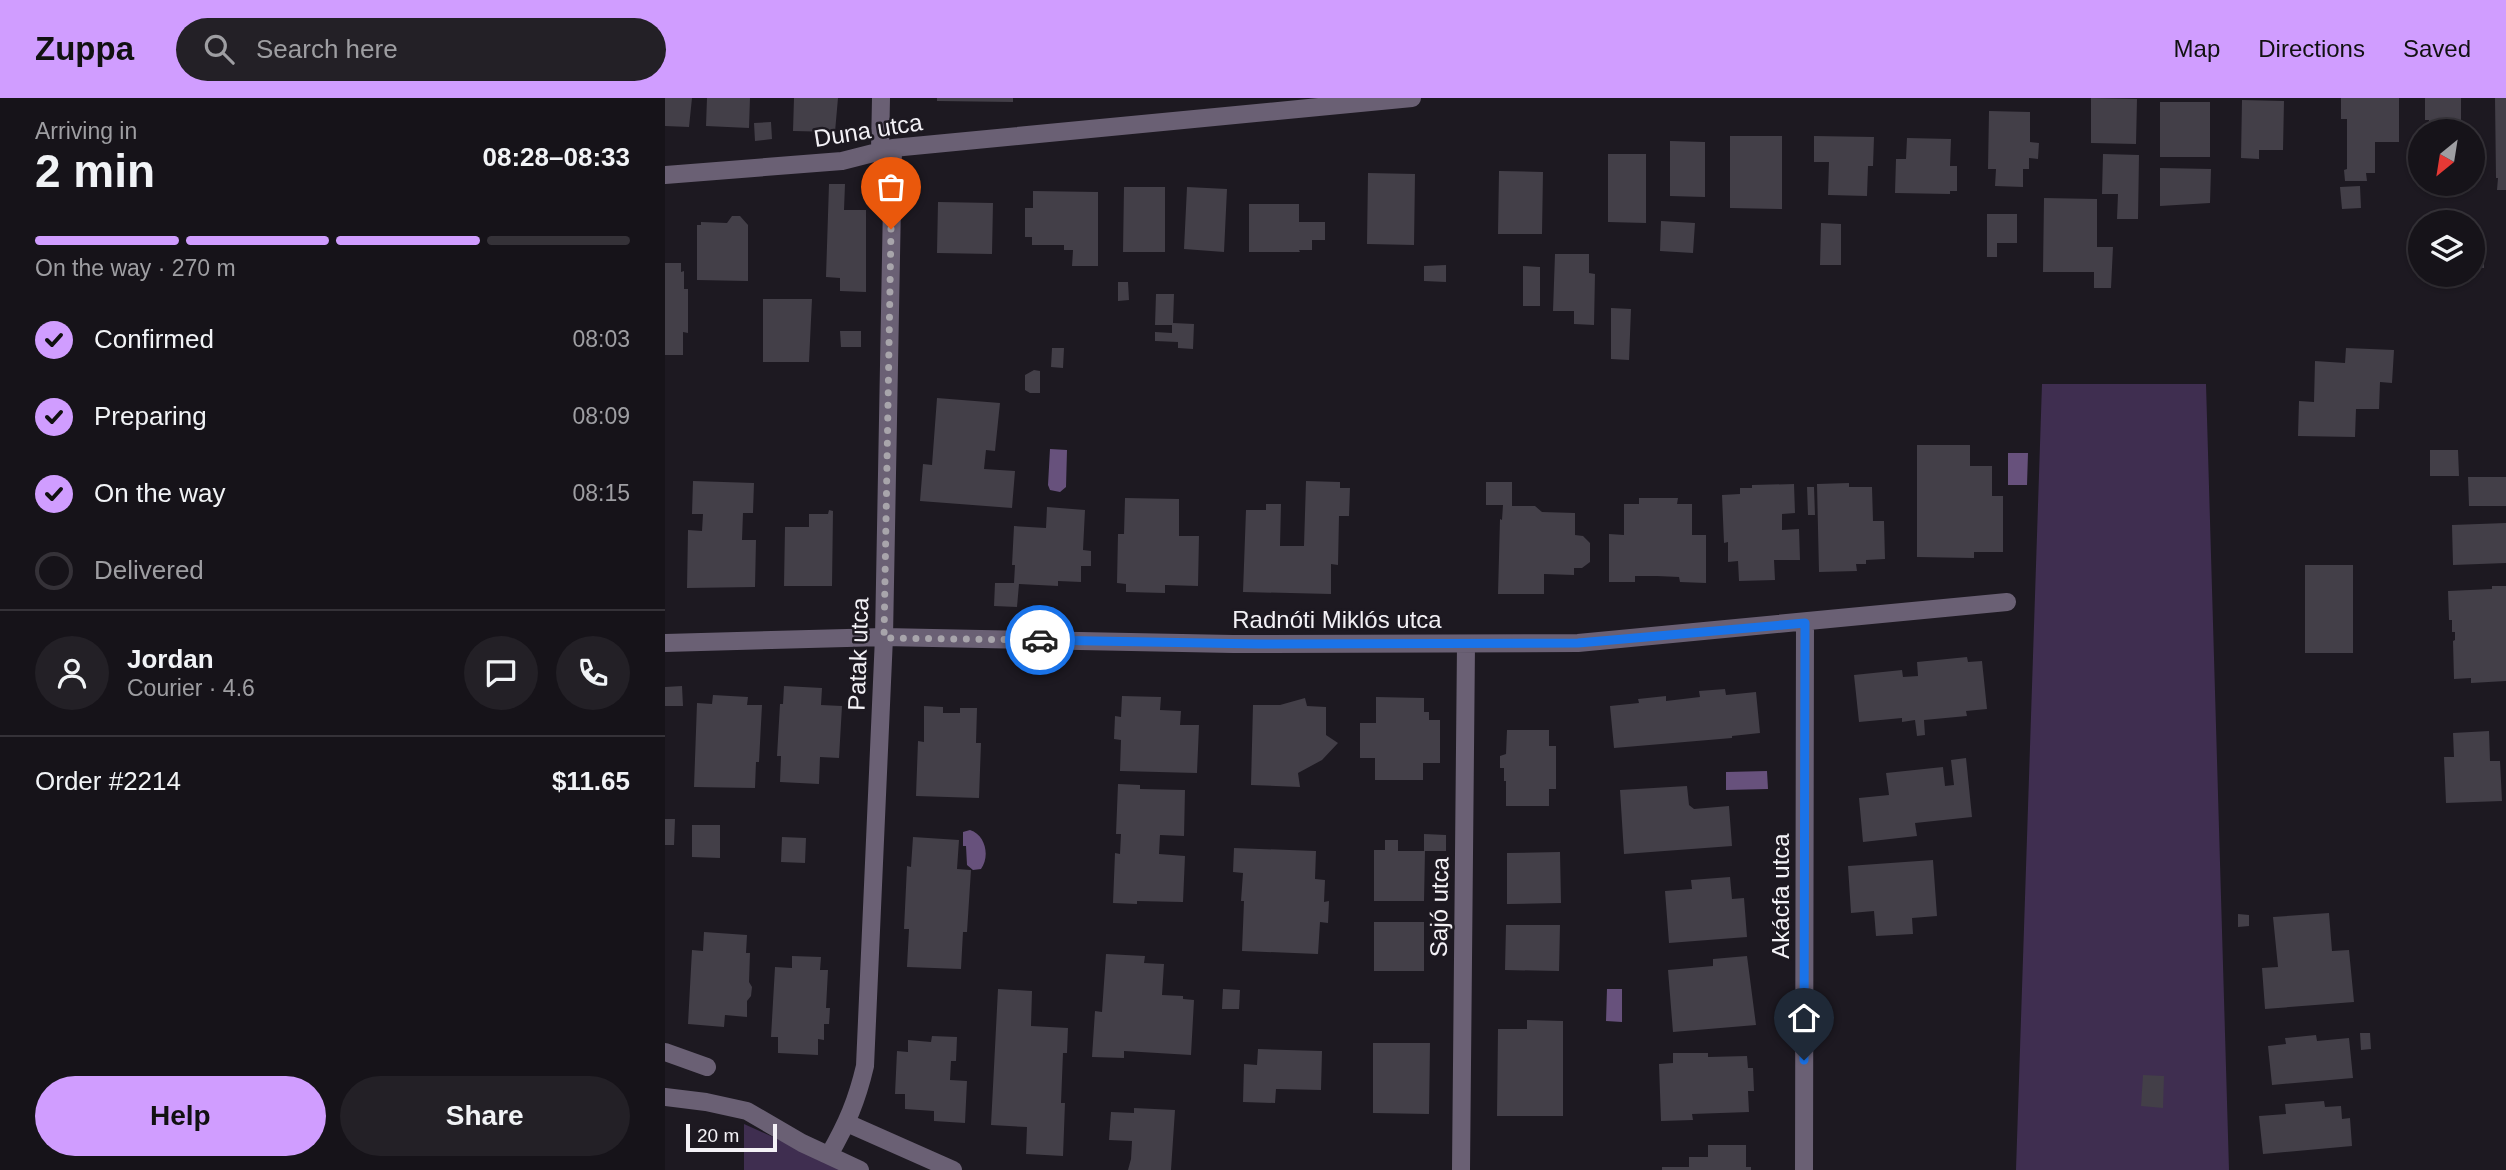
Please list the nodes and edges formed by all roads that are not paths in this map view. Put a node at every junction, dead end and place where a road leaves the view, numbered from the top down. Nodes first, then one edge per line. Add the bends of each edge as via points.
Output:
1 (881, 98) edge
2 (1412, 98) edge
3 (886, 149) junction
4 (665, 175) edge
5 (2007, 602) dead end
6 (1805, 623) junction
7 (884, 638) junction
8 (665, 643) edge
9 (1467, 644) junction
10 (665, 1052) edge
11 (707, 1067) dead end
12 (665, 1097) edge
13 (847, 1123) junction
14 (829, 1155) junction
15 (860, 1170) edge
16 (953, 1170) edge
17 (1461, 1170) edge
18 (1804, 1170) edge

1 - 3 street, Patak utca
2 - 3 street, Duna utca
3 - 4 street, Duna utca via 842,161
3 - 7 street, Patak utca
5 - 6 street, Radnóti Miklós utca
6 - 9 street, Radnóti Miklós utca via 1578,643
6 - 18 street, Akácfa utca
7 - 8 street, Radnóti Miklós utca
7 - 9 street, Radnóti Miklós utca
7 - 13 street, Patak utca via 865,1066
9 - 17 street, Sajó utca
10 - 11 street
12 - 14 street via 747,1111
13 - 14 street, Patak utca
13 - 16 street
14 - 15 street

